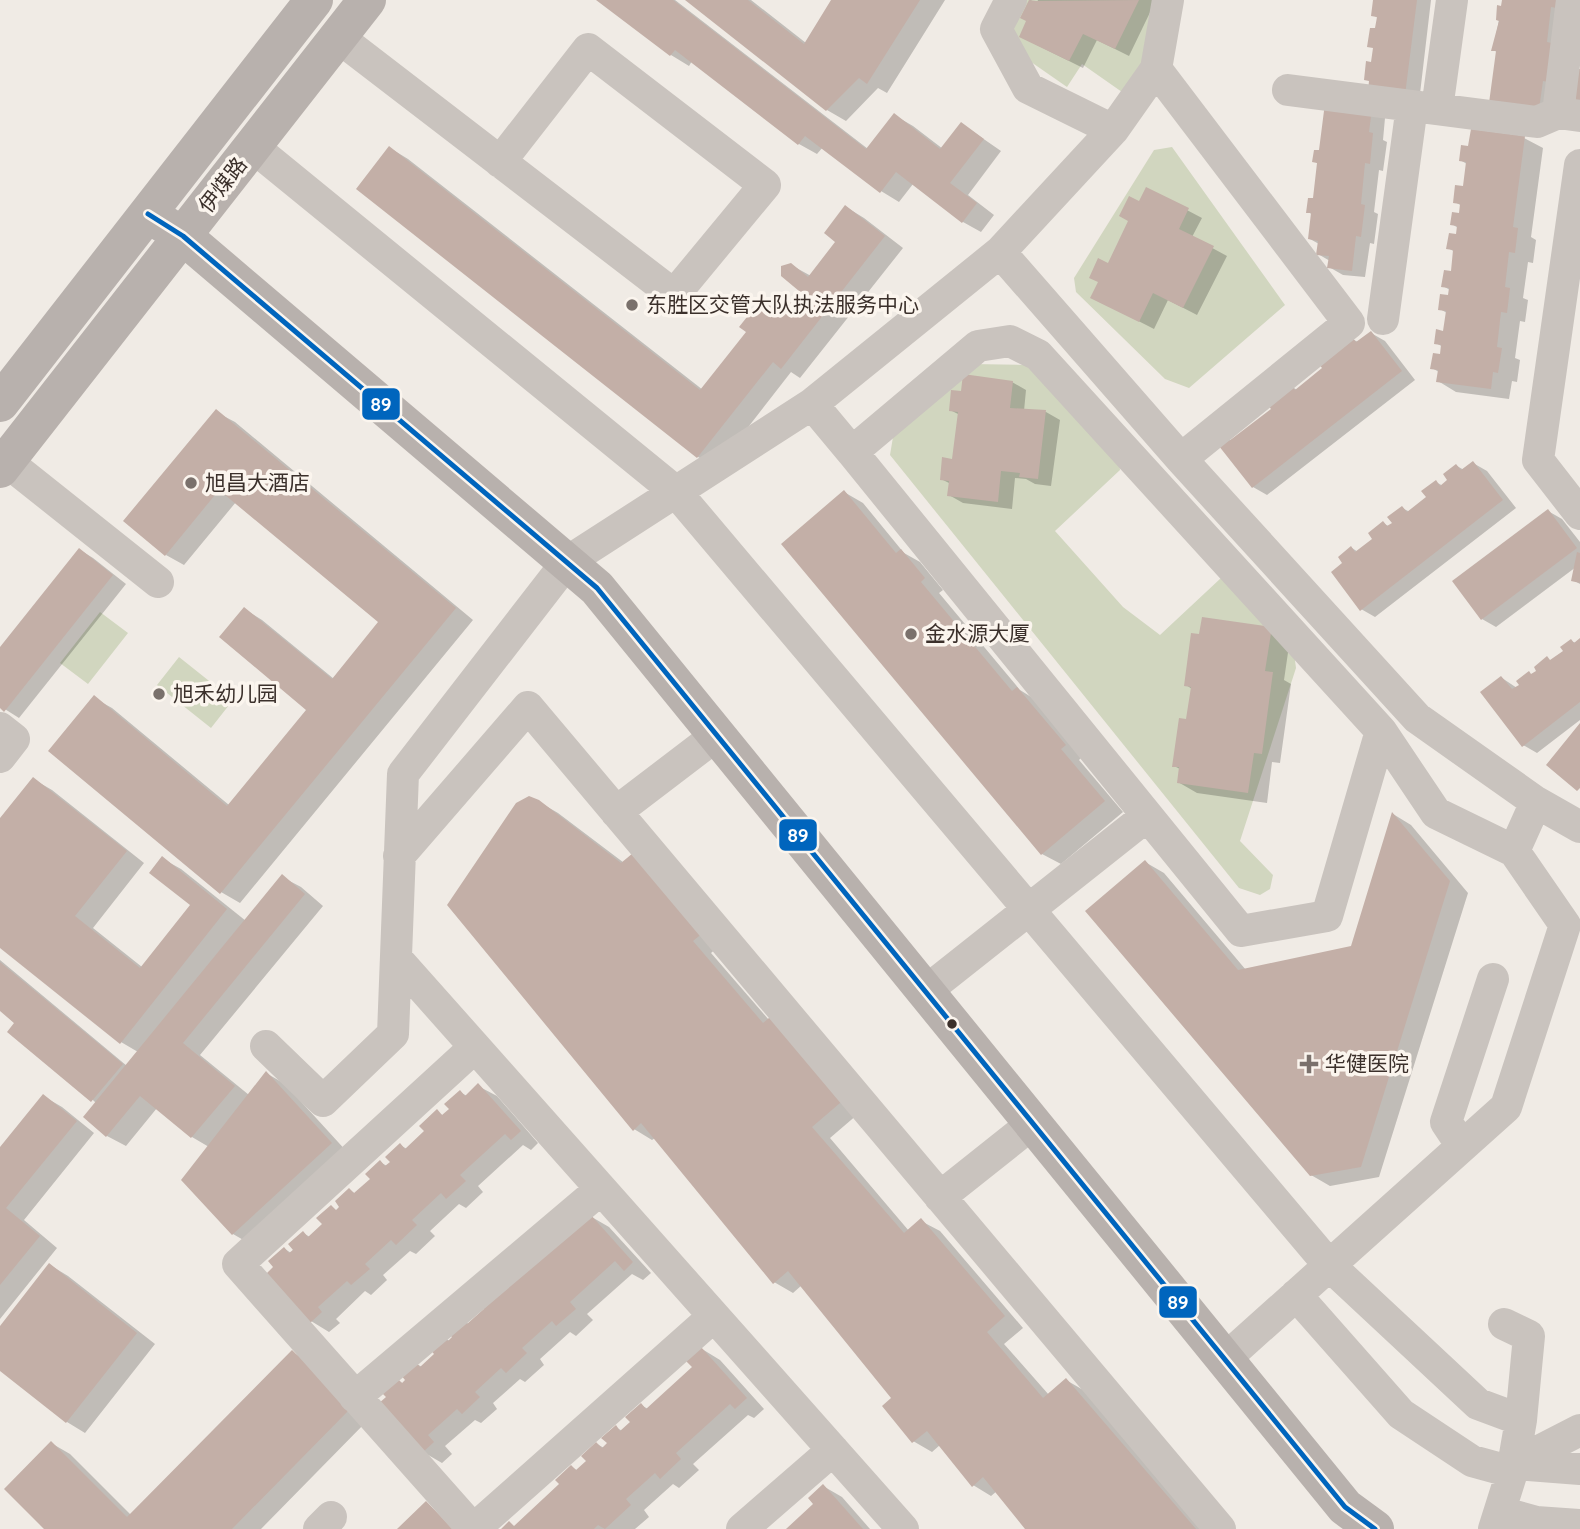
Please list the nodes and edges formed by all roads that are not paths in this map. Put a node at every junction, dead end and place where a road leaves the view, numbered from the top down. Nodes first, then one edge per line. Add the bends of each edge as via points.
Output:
1 (314, 0) edge
2 (368, 0) edge
3 (1011, 0) edge
4 (1168, 0) edge
5 (1452, 0) edge
6 (1573, 0) edge
7 (338, 37) junction
8 (1156, 69) junction
9 (1288, 90) dead end
10 (1425, 108) junction
11 (1569, 115) edge
12 (1113, 131) junction
13 (253, 147) junction
14 (500, 162) junction
15 (1580, 165) edge
16 (148, 214) junction
17 (183, 236) junction
18 (1000, 252) junction
19 (1383, 319) dead end
20 (0, 403) edge
21 (812, 404) junction
22 (852, 452) junction
23 (1181, 459) junction
24 (3, 465) edge
25 (676, 492) junction
26 (1580, 514) edge
27 (567, 562) junction
28 (158, 582) dead end
29 (0, 728) edge
30 (1381, 731) junction
31 (717, 734) junction
32 (0, 757) edge
33 (1536, 802) junction
34 (616, 812) junction
35 (1147, 816) junction
36 (1580, 827) edge
37 (1514, 851) junction
38 (400, 856) junction
39 (1029, 910) junction
40 (396, 958) junction
41 (1493, 979) dead end
42 (926, 991) junction
43 (266, 1046) dead end
44 (475, 1047) junction
45 (1033, 1123) junction
46 (1462, 1146) junction
47 (601, 1189) junction
48 (940, 1197) junction
49 (1329, 1265) junction
50 (1296, 1295) junction
51 (714, 1316) junction
52 (1504, 1324) dead end
53 (1224, 1359) junction
54 (355, 1397) junction
55 (1521, 1420) junction
56 (1580, 1430) edge
57 (833, 1451) junction
58 (1513, 1468) junction
59 (1580, 1469) edge
60 (1497, 1521) edge
61 (1580, 1525) edge
62 (473, 1529) edge
63 (741, 1529) edge
64 (903, 1529) edge
65 (1220, 1529) edge
66 (1375, 1529) edge

1 - 16 main road, 伊煤路
2 - 7 main road, 伊煤路
3 - 12 lane via 996,29 1028,88
4 - 8 lane
5 - 10 lane
6 - 11 lane
7 - 13 main road, 伊煤路
7 - 14 lane
8 - 12 lane
8 - 23 lane via 1349,323
9 - 10 lane
10 - 11 lane via 1537,122
10 - 19 lane
12 - 18 lane
13 - 17 main road, 伊煤路
13 - 25 lane
14 - 14 lane via 674,295 765,185 588,49
15 - 26 lane via 1538,460
16 - 17 main road
16 - 20 main road, 伊煤路
17 - 24 main road, 伊煤路
17 - 27 main road
18 - 21 lane
18 - 23 lane
21 - 22 lane
21 - 25 lane
22 - 30 lane via 978,346 1010,341 1038,355
22 - 35 lane
23 - 33 lane via 1417,718
24 - 28 lane
25 - 27 lane
25 - 39 lane
27 - 31 main road via 597,588
27 - 38 lane via 403,774
29 - 32 lane via 14,739
30 - 35 lane via 1327,916 1241,932
30 - 37 lane via 1436,813
31 - 34 lane
31 - 42 main road
33 - 36 lane
33 - 37 lane
34 - 38 lane via 528,707
34 - 48 lane
35 - 39 lane
37 - 46 lane via 1565,925 1506,1107
38 - 40 lane
39 - 42 lane
39 - 49 lane
40 - 43 lane via 393,1034 323,1101
40 - 44 lane
41 - 46 lane via 1446,1122
42 - 45 main road
44 - 47 lane
44 - 54 lane via 237,1264
45 - 48 lane
45 - 53 main road
46 - 49 lane
47 - 51 lane
47 - 54 lane
48 - 65 lane
49 - 50 lane
49 - 55 lane via 1478,1404
50 - 53 lane
50 - 58 lane via 1401,1414 1472,1461
51 - 57 lane
51 - 62 lane
52 - 55 lane via 1530,1336
53 - 66 main road via 1345,1507
54 - 62 lane
55 - 58 lane
56 - 58 lane
57 - 63 lane
57 - 64 lane
58 - 59 lane
58 - 60 lane
60 - 61 lane

